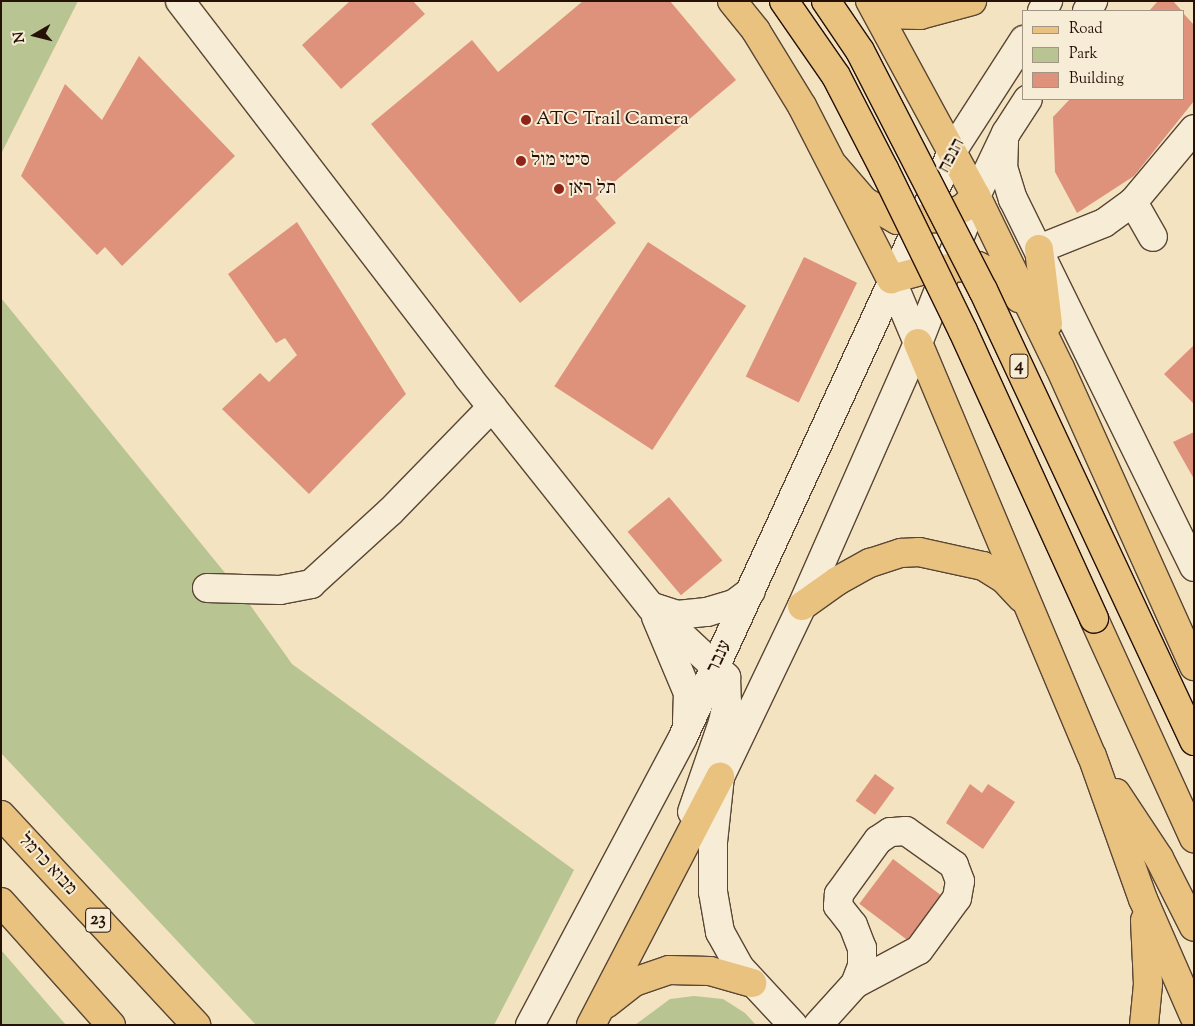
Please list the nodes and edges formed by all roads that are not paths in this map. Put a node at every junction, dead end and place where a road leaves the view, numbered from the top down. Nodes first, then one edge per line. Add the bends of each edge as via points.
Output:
1 (180, 1) edge
2 (732, 1) edge
3 (784, 1) edge
4 (826, 1) edge
5 (972, 1) edge
6 (874, 8) edge
7 (1022, 43) edge
8 (1027, 100) edge
9 (1194, 129) edge
10 (1006, 133) junction
11 (954, 150) junction
12 (834, 166) junction
13 (976, 196) junction
14 (1133, 202) junction
15 (919, 221) junction
16 (1154, 236) dead end
17 (1039, 249) junction
18 (950, 267) junction
19 (891, 279) junction
20 (1037, 321) junction
21 (918, 344) junction
22 (1060, 368) junction
23 (492, 407) junction
24 (1194, 567) edge
25 (207, 588) dead end
26 (751, 591) junction
27 (802, 606) junction
28 (651, 607) junction
29 (1031, 610) junction
30 (1186, 637) edge
31 (716, 666) junction
32 (1194, 666) edge
33 (682, 737) junction
34 (1194, 741) edge
35 (1092, 756) junction
36 (720, 777) junction
37 (1, 815) edge
38 (1194, 838) edge
39 (670, 874) junction
40 (1143, 899) junction
41 (1, 902) edge
42 (1194, 927) edge
43 (752, 983) junction
44 (855, 984) junction
45 (1194, 1016) edge
46 (592, 1022) edge
47 (111, 1025) edge
48 (196, 1025) edge
49 (530, 1025) edge
50 (794, 1025) edge
51 (818, 1025) edge
52 (1144, 1025) edge

1 - 23 street
2 - 12 main road via 756,31
3 - 38 main road, 4, bridge via 836,76 963,331
4 - 34 main road, 4, bridge via 860,51 983,290
5 - 6 main road via 920,15
6 - 11 main road
7 - 11 street, הנפח
8 - 10 street, הנפח
9 - 14 street
10 - 13 street, הנפח
10 - 17 street via 1005,177
11 - 13 main road
11 - 15 street, הנפח
12 - 15 main road via 850,188 876,211 897,220
12 - 19 main road
13 - 15 main road via 952,214
13 - 18 street, הנפח
13 - 20 main road
14 - 16 street
14 - 17 street via 1104,223
15 - 19 street, הנפח
17 - 22 main road via 1046,316
17 - 24 street
18 - 19 main road
18 - 20 main road via 967,265 988,270 1004,282
18 - 21 street, הנפח
19 - 21 street
19 - 26 street, ענבר via 831,421
20 - 22 main road
21 - 27 street
21 - 29 main road
22 - 30 main road
23 - 25 street via 391,511 311,584 280,590
23 - 28 street
26 - 28 street via 734,604 689,615 666,613
26 - 31 street, ענבר
27 - 29 main road via 870,563 901,552 919,552 983,566 1004,579
27 - 36 street
28 - 31 street
28 - 33 street via 688,693
29 - 35 main road
30 - 32 main road
31 - 33 street, ענבר
31 - 39 street via 726,677 728,687 724,722
33 - 49 street, ענבר
35 - 40 main road
35 - 42 main road via 1159,858
36 - 39 main road
36 - 43 street via 713,842 716,913 723,939
37 - 48 main road, מבוא כרמל / 23
39 - 46 main road
40 - 45 main road
40 - 52 main road via 1148,984
41 - 47 main road
43 - 46 main road via 710,971 687,969 655,973 610,998
43 - 50 street
44 - 44 street via 919,950 956,898 960,881 954,866 906,831 890,832 878,840 839,894 838,906 853,925 862,948 862,966
44 - 51 street

